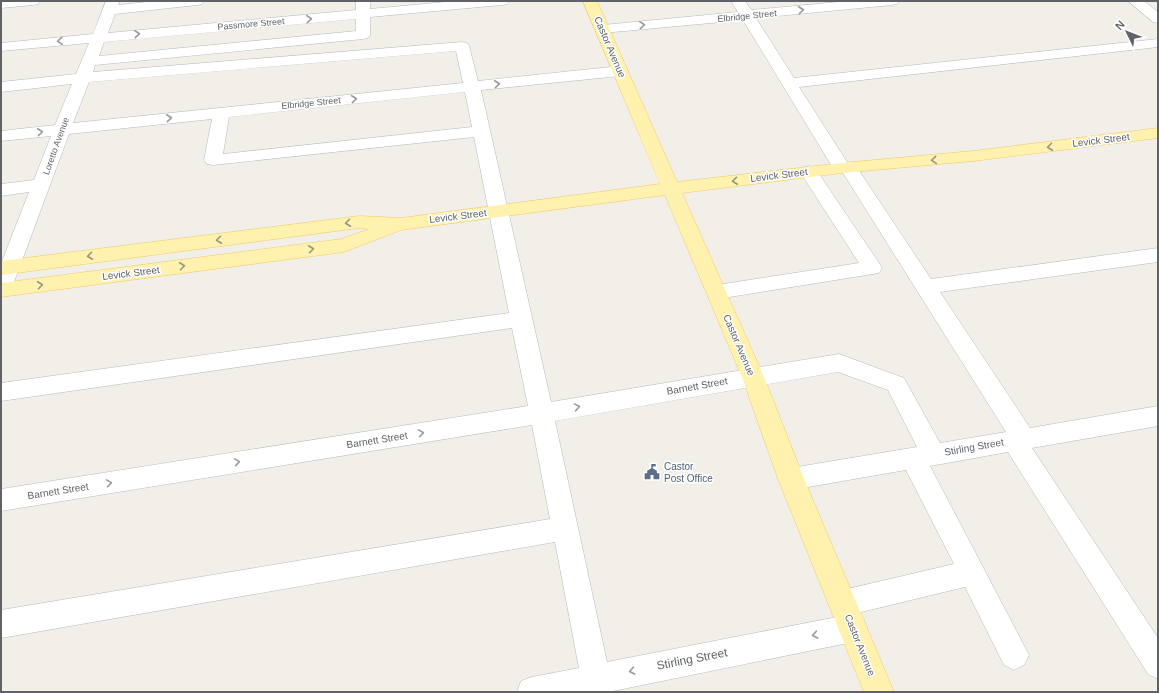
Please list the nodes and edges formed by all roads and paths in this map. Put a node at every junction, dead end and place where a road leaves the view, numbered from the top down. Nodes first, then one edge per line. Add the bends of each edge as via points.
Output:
1 (33, 1) edge
2 (197, 1) edge
3 (502, 1) edge
4 (590, 1) edge
5 (738, 1) edge
6 (892, 1) edge
7 (1135, 1) edge
8 (1, 4) edge
9 (111, 5) edge
10 (363, 7) edge
11 (748, 16) junction
12 (1158, 19) edge
13 (603, 29) junction
14 (99, 38) junction
15 (1158, 43) edge
16 (1, 47) edge
17 (90, 61) junction
18 (620, 71) junction
19 (82, 78) junction
20 (789, 83) junction
21 (1, 87) edge
22 (473, 87) junction
23 (222, 112) junction
24 (62, 130) junction
25 (481, 131) junction
26 (1158, 133) edge
27 (1, 136) edge
28 (845, 168) junction
29 (809, 172) junction
30 (42, 185) junction
31 (672, 188) junction
32 (1, 190) edge
33 (497, 211) junction
34 (401, 224) junction
35 (1158, 255) edge
36 (5, 267) edge
37 (926, 287) junction
38 (1, 290) edge
39 (717, 292) junction
40 (521, 319) junction
41 (753, 377) junction
42 (1, 392) edge
43 (542, 413) junction
44 (1158, 416) edge
45 (1019, 439) junction
46 (923, 456) junction
47 (791, 479) junction
48 (1, 500) edge
49 (565, 528) junction
50 (972, 573) junction
51 (848, 615) junction
52 (1, 624) edge
53 (1014, 655) dead end
54 (1156, 658) edge
55 (597, 685) edge
56 (532, 692) edge
57 (879, 692) edge

1 - 8 street
2 - 9 street
3 - 10 street, Passmore Street
4 - 13 main road, Castor Avenue
5 - 11 street
11 -> 6 street, Elbridge Street
7 - 12 street
9 - 14 street, Loretto Avenue
14 -> 10 street, Passmore Street
10 - 17 street via 363,35
13 -> 11 street, Elbridge Street
11 - 20 street
13 - 18 main road, Castor Avenue
14 -> 16 street, Passmore Street
14 - 17 street, Loretto Avenue
15 - 20 street
17 - 19 street, Loretto Avenue
22 -> 18 street, Elbridge Street
18 - 31 main road, Castor Avenue
19 - 21 street
19 - 22 street via 462,46
19 - 24 street, Loretto Avenue
20 - 28 street
23 -> 22 street, Elbridge Street
22 - 25 street
24 -> 23 street, Elbridge Street
23 - 25 street via 213,160
27 -> 24 street, Elbridge Street
24 - 30 street, Loretto Avenue
25 - 33 street
26 -> 28 main road, Levick Street via 973,156
28 - 29 main road, Levick Street
28 - 37 street
29 -> 31 main road, Levick Street
29 - 39 street via 872,268
30 - 32 street
30 - 36 street, Loretto Avenue
31 - 33 main road, Levick Street
31 - 39 main road, Castor Avenue
33 - 34 main road, Levick Street
33 - 40 street
34 -> 36 main road, Levick Street via 359,222
38 -> 34 main road, Levick Street via 344,245
35 - 37 street
36 - 38 street, Loretto Avenue
37 - 45 street
39 - 41 main road, Castor Avenue
40 - 42 street
40 - 43 street
43 -> 41 street, Barnett Street
41 - 46 street, Barnett Street via 839,363 896,384
41 - 47 main road, Castor Avenue
48 -> 43 street, Barnett Street
43 - 49 street
44 - 45 street, Stirling Street
45 - 46 street, Stirling Street
45 - 54 street
46 - 47 street, Stirling Street
46 - 50 street, Barnett Street
47 - 51 main road, Castor Avenue
49 - 52 street
49 - 55 street
50 - 51 street, Stirling Street
50 - 53 street, Barnett Street
51 -> 55 street, Stirling Street
51 - 57 main road, Castor Avenue
55 - 56 street, Stirling Street

